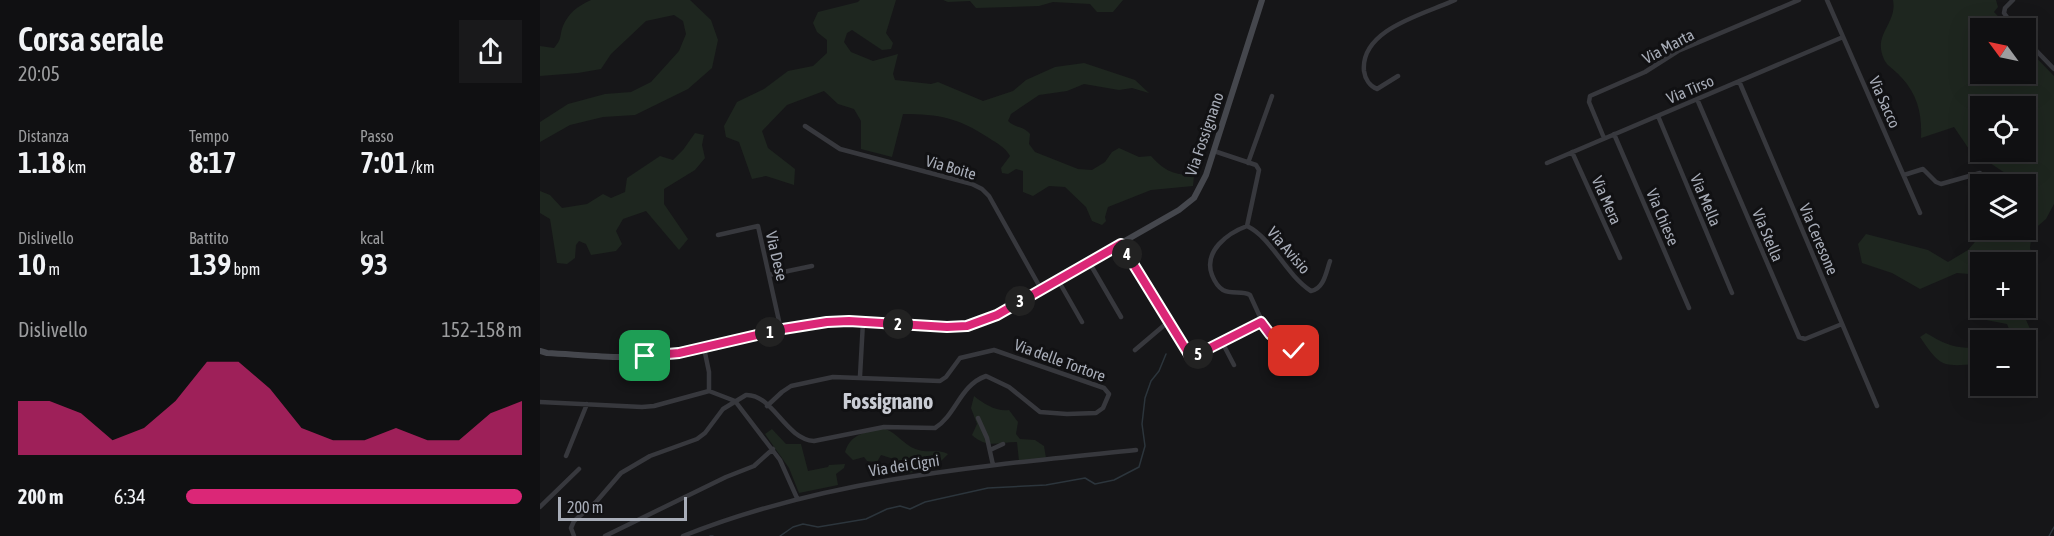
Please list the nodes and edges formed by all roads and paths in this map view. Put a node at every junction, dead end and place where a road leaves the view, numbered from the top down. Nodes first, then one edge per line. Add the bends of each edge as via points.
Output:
1 (1262, 0) edge
2 (1455, 0) edge
3 (1799, 0) edge
4 (1827, 0) edge
5 (2013, 0) edge
6 (2008, 18) edge
7 (1843, 37) junction
8 (2036, 50) edge
9 (2054, 69) edge
10 (1398, 76) dead end
11 (1739, 81) junction
12 (1272, 96) dead end
13 (1696, 99) junction
14 (1658, 116) junction
15 (805, 126) dead end
16 (1614, 134) junction
17 (1604, 138) junction
18 (1214, 151) junction
19 (1572, 152) junction
20 (1248, 163) junction
21 (1547, 163) dead end
22 (1980, 173) dead end
23 (1904, 175) junction
24 (1920, 213) dead end
25 (1247, 226) junction
26 (718, 235) dead end
27 (1121, 244) junction
28 (1620, 258) dead end
29 (1330, 261) dead end
30 (1089, 262) junction
31 (812, 266) dead end
32 (769, 275) junction
33 (1058, 280) junction
34 (1041, 289) junction
35 (1732, 293) dead end
36 (1689, 308) dead end
37 (1121, 317) dead end
38 (863, 322) junction
39 (1082, 322) dead end
40 (1168, 322) junction
41 (1261, 322) junction
42 (1842, 324) junction
43 (781, 330) junction
44 (1222, 342) junction
45 (704, 348) junction
46 (1135, 350) dead end
47 (540, 351) edge
48 (1297, 354) dead end
49 (1234, 365) dead end
50 (860, 376) junction
51 (709, 391) junction
52 (735, 401) junction
53 (540, 402) edge
54 (587, 404) junction
55 (767, 406) junction
56 (1877, 406) dead end
57 (978, 418) dead end
58 (1002, 444) dead end
59 (773, 449) junction
60 (990, 450) junction
61 (1136, 450) dead end
62 (566, 456) dead end
63 (993, 465) junction
64 (579, 469) dead end
65 (797, 498) junction
66 (540, 507) edge
67 (574, 536) edge
68 (605, 536) edge
69 (683, 536) edge

1 - 18 street, Via Fossignano
2 - 10 street via 1386,31 1374,41 1365,63 1372,87
3 - 17 street, Via Marta via 1678,51 1646,72 1592,95 1588,101
4 - 7 street, Via Sacco
5 - 6 street via 2004,13
7 - 11 street, Via Tirso
7 - 23 street, Via Sacco
8 - 9 street
11 - 13 street, Via Tirso
11 - 42 street, Via Ceresone
12 - 20 street
13 - 14 street, Via Tirso
13 - 42 street, Via Stella via 1799,337 1806,339
14 - 16 street, Via Tirso
14 - 35 street, Via Mella
15 - 34 street, Via Boite via 840,149 982,189
16 - 17 street, Via Tirso
16 - 36 street, Via Chiese
17 - 19 street, Via Tirso
18 - 20 street
18 - 27 street, Via Fossignano via 1193,200
19 - 21 street, Via Tirso
19 - 28 street, Via Mera
20 - 25 street, Via Avisio via 1260,170
22 - 23 street via 1942,184 1923,170
23 - 24 street, Via Sacco
25 - 29 street, Via Avisio via 1311,291 1321,285
25 - 41 street, Via Avisio via 1222,241 1213,253 1210,267 1223,290 1250,295
26 - 32 street, Via Dese via 758,226
27 - 30 street, Via Fossignano
27 - 40 street
30 - 33 street, Via Fossignano
30 - 37 street
31 - 32 street
32 - 43 street, Via Dese
33 - 34 street, Via Fossignano
33 - 39 street
34 - 38 street, Via Fossignano via 991,318 967,326
38 - 43 street, Via Fossignano via 827,322
38 - 50 street
40 - 44 street via 1191,356
40 - 46 street
41 - 44 street
41 - 48 street, Via Avisio
42 - 56 street, Via Ceresone
43 - 45 street, Via Fossignano
44 - 49 street
45 - 47 street, Via Fossignano via 648,356
45 - 51 street
50 - 55 street via 836,376 794,385
50 - 55 street, Via delle Tortore via 940,381 960,357 994,350 1106,388 1109,394 1103,408 1095,413 1041,412 1009,387 985,376 970,384 935,428 880,428 816,441 797,435
51 - 52 street
51 - 54 street via 648,407
52 - 55 street, Via delle Tortore via 752,395
52 - 59 street
52 - 67 street via 720,411 697,439 650,456 621,473 573,523
53 - 54 street
54 - 62 street
57 - 60 street
58 - 60 street
59 - 65 street
59 - 68 street via 754,466
60 - 63 street
61 - 63 street, Via dei Cigni
63 - 65 street, Via dei Cigni via 896,478
64 - 66 street
65 - 69 street, Via dei Cigni

